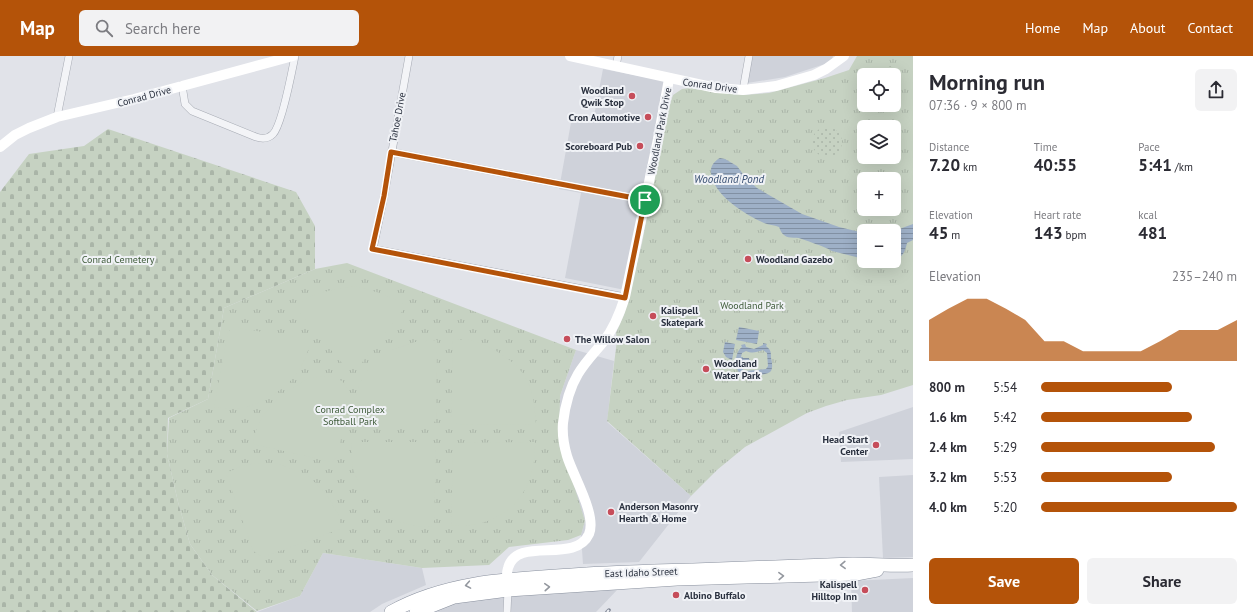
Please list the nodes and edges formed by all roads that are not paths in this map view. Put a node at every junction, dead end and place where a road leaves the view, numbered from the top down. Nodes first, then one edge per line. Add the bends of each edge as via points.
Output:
1 (69, 56) edge
2 (294, 56) edge
3 (409, 56) edge
4 (570, 56) edge
5 (749, 56) edge
6 (844, 56) edge
7 (272, 59) edge
8 (617, 61) edge
9 (669, 79) junction
10 (182, 86) junction
11 (743, 90) junction
12 (57, 118) junction
13 (0, 147) edge
14 (391, 152) junction
15 (645, 200) junction
16 (625, 298) junction
17 (913, 565) edge
18 (507, 585) junction
19 (391, 612) edge
20 (416, 612) edge
21 (507, 612) edge

1 - 12 street
2 - 7 street, Conrad Drive
2 - 10 street via 277,128 271,136 265,138 256,137 192,111 185,104
3 - 14 street, Tahoe Drive
4 - 8 street, Conrad Drive
5 - 11 street
6 - 11 street, Conrad Drive via 814,75 776,86
7 - 10 street, Conrad Drive
8 - 9 street, Conrad Drive
9 - 11 street, Conrad Drive
9 - 15 street, Woodland Park Drive
10 - 12 street, Conrad Drive
12 - 13 street, Conrad Drive via 29,128
14 - 15 street
14 - 16 street, Tahoe Drive via 372,249
15 - 16 street, Woodland Park Drive
16 - 18 street, Woodland Park Drive via 612,330 578,374 564,414 564,445 589,510 590,532 574,547 529,552 515,557 508,567
17 - 18 highway, East Idaho Street via 855,564 597,573
18 -> 19 highway, East Idaho Street via 471,584 412,601
18 - 20 highway, East Idaho Street via 454,597
18 - 21 street

